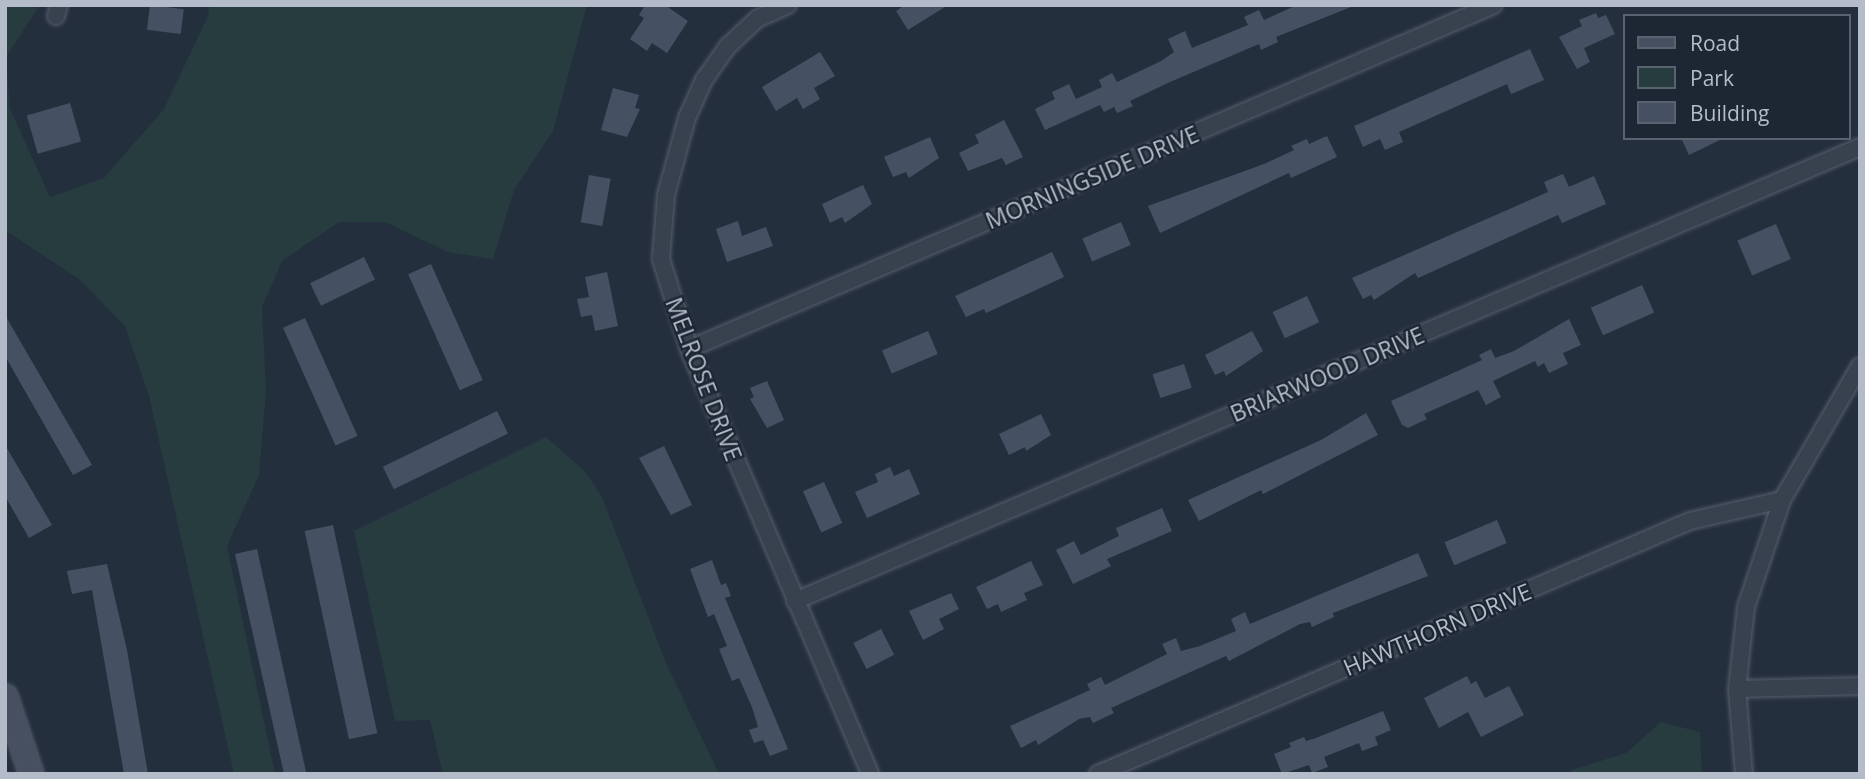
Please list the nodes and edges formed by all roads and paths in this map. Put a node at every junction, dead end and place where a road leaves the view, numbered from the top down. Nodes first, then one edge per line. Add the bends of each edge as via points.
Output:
1 (788, 5) edge
2 (1494, 5) edge
3 (1860, 146) edge
4 (689, 349) junction
5 (1860, 366) edge
6 (1782, 500) junction
7 (795, 601) junction
8 (1860, 686) edge
9 (1737, 689) junction
10 (5, 696) edge
11 (31, 774) edge
12 (870, 774) edge
13 (1098, 774) edge
14 (1744, 774) edge

1 - 4 street, MELROSE DRIVE via 757,19 728,46 704,80 681,138 666,195 661,259
2 - 4 street, MORNINGSIDE DRIVE
3 - 7 street, BRIARWOOD DRIVE
4 - 7 street, MELROSE DRIVE
5 - 6 street
6 - 9 street via 1746,607
6 - 13 street, HAWTHORN DRIVE via 1690,522
7 - 12 street, MELROSE DRIVE
8 - 9 street
9 - 14 street
10 - 11 main road

